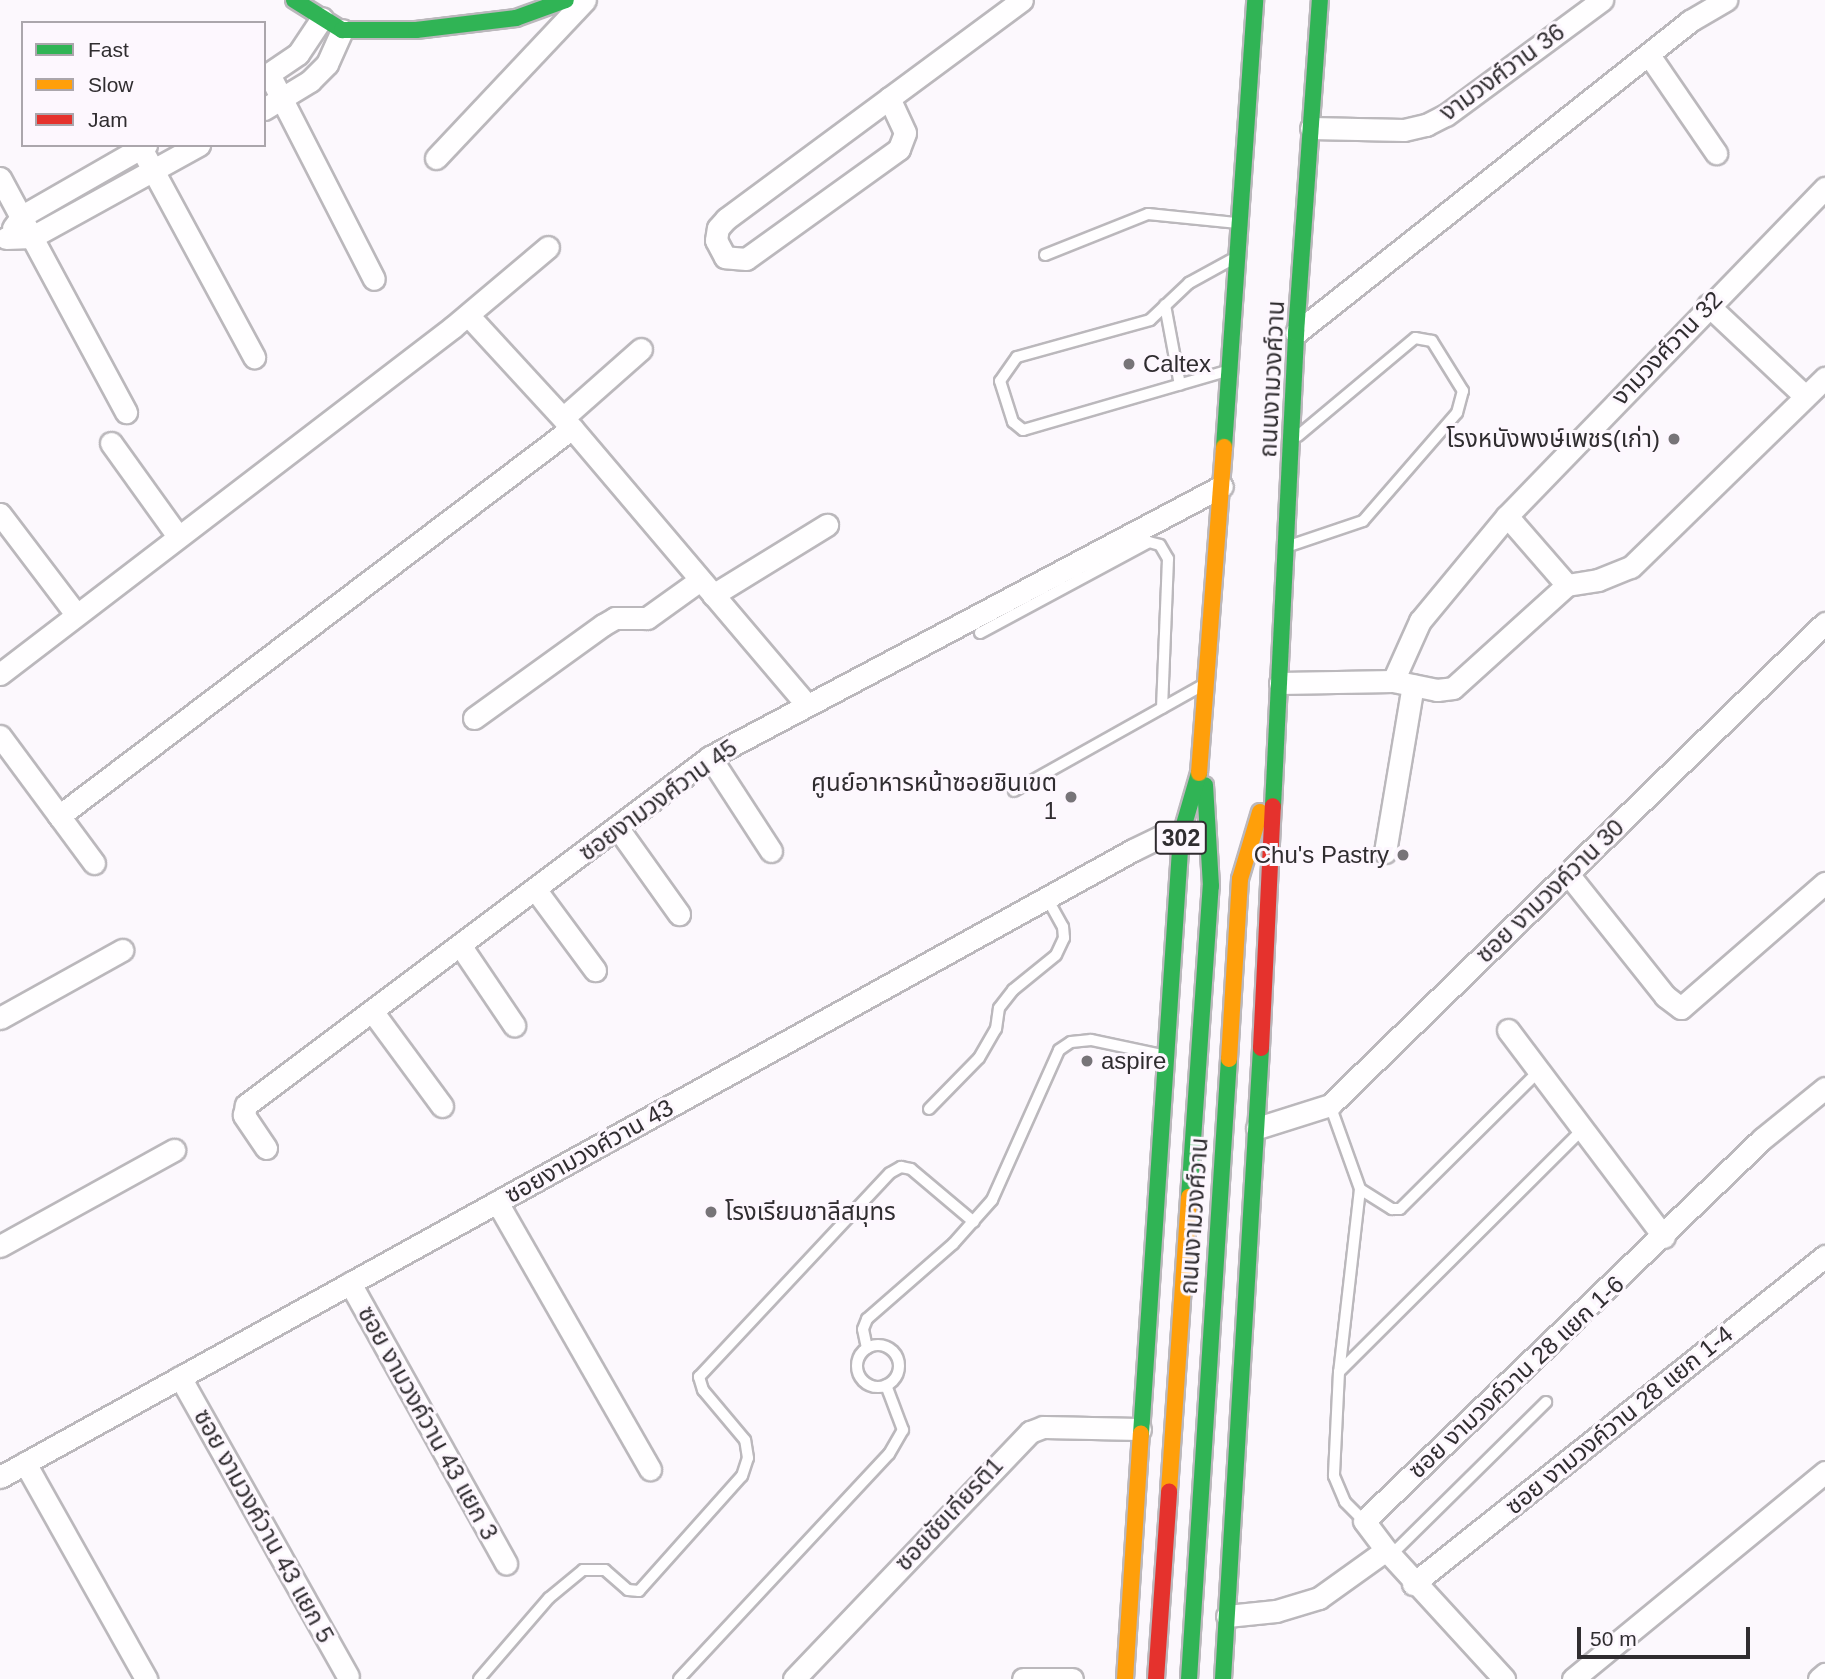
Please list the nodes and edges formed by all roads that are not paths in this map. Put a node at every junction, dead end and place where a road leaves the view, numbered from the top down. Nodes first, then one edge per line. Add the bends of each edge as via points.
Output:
1 (294, 0) edge
2 (566, 0) edge
3 (585, 0) edge
4 (1022, 0) edge
5 (1255, 0) edge
6 (1320, 0) edge
7 (1602, 0) edge
8 (1726, 0) edge
9 (322, 18) junction
10 (342, 30) junction
11 (1649, 55) junction
12 (267, 76) edge
13 (283, 98) junction
14 (889, 98) junction
15 (266, 108) edge
16 (1311, 128) junction
17 (144, 147) edge
18 (195, 147) edge
19 (1716, 153) dead end
20 (436, 158) dead end
21 (154, 170) junction
22 (0, 178) edge
23 (1825, 188) edge
24 (22, 216) junction
25 (1239, 224) junction
26 (32, 237) junction
27 (3, 240) edge
28 (548, 247) dead end
29 (1045, 255) dead end
30 (1237, 257) junction
31 (374, 279) dead end
32 (1165, 304) junction
33 (1709, 304) junction
34 (468, 315) junction
35 (1296, 333) junction
36 (641, 349) dead end
37 (254, 357) dead end
38 (1229, 370) junction
39 (1825, 377) edge
40 (1180, 385) junction
41 (1805, 396) junction
42 (126, 412) dead end
43 (567, 423) junction
44 (1291, 442) junction
45 (111, 443) dead end
46 (1222, 486) junction
47 (0, 514) edge
48 (1507, 516) junction
49 (827, 525) dead end
50 (177, 535) junction
51 (1286, 547) junction
52 (1567, 585) junction
53 (707, 588) junction
54 (76, 614) junction
55 (1825, 623) edge
56 (980, 633) dead end
57 (0, 674) edge
58 (1209, 681) junction
59 (1280, 683) junction
60 (1403, 683) junction
61 (805, 703) junction
62 (1162, 708) junction
63 (474, 718) dead end
64 (0, 736) edge
65 (710, 757) junction
66 (1203, 760) junction
67 (1275, 760) junction
68 (1014, 791) dead end
69 (60, 816) junction
70 (617, 827) junction
71 (1181, 835) junction
72 (771, 851) dead end
73 (1385, 852) dead end
74 (94, 863) dead end
75 (1568, 874) junction
76 (1825, 883) edge
77 (535, 889) junction
78 (1048, 898) junction
79 (679, 914) dead end
80 (460, 945) junction
81 (122, 950) dead end
82 (595, 970) dead end
83 (372, 1011) junction
84 (0, 1018) edge
85 (514, 1025) dead end
86 (1508, 1030) dead end
87 (1165, 1056) junction
88 (1539, 1070) junction
89 (1825, 1088) edge
90 (1331, 1105) junction
91 (442, 1107) dead end
92 (929, 1109) dead end
93 (1257, 1128) junction
94 (1583, 1129) junction
95 (266, 1148) dead end
96 (174, 1150) dead end
97 (1360, 1189) junction
98 (497, 1202) junction
99 (974, 1222) junction
100 (1664, 1237) junction
101 (0, 1246) edge
102 (1825, 1256) edge
103 (350, 1283) junction
104 (867, 1348) junction
105 (1339, 1372) junction
106 (180, 1377) junction
107 (886, 1385) junction
108 (1546, 1402) dead end
109 (1140, 1429) junction
110 (25, 1463) junction
111 (650, 1469) dead end
112 (1825, 1472) edge
113 (0, 1477) edge
114 (1364, 1521) junction
115 (1389, 1552) junction
116 (506, 1563) dead end
117 (1413, 1584) junction
118 (1227, 1616) junction
119 (1825, 1674) edge
120 (348, 1676) dead end
121 (146, 1679) edge
122 (479, 1679) edge
123 (678, 1679) edge
124 (794, 1679) edge
125 (1023, 1679) edge
126 (1072, 1679) edge
127 (1125, 1679) edge
128 (1156, 1679) edge
129 (1189, 1679) edge
130 (1223, 1679) edge
131 (1504, 1679) edge
132 (1573, 1679) edge
133 (1819, 1679) edge

1 - 9 main road
2 - 10 main road via 516,18 416,30
3 - 20 street
4 - 14 street
5 - 25 main road, ถนนงามวงศ์วาน / 302
6 - 16 main road, ถนนงามวงศ์วาน
7 - 16 street, งามวงศ์วาน 36 via 1447,115 1426,125 1404,130
8 - 11 street via 1690,21
9 - 10 main road
9 - 12 street via 298,54
10 - 13 street via 327,64
11 - 19 street
11 - 35 street
12 - 13 street
13 - 15 street
13 - 31 street
14 - 14 street via 726,219 716,240 725,257 746,259 899,149 905,133
16 - 35 main road, ถนนงามวงศ์วาน
17 - 21 street
17 - 24 street
18 - 21 street
21 - 26 street
21 - 37 street
22 - 24 street
23 - 33 street, งามวงศ์วาน 32
24 - 26 street
24 - 27 street
25 - 29 lane via 1148,214
25 - 30 main road, ถนนงามวงศ์วาน / 302
26 - 27 street
26 - 42 street
28 - 34 street
30 - 32 lane via 1189,283
30 - 38 main road, ถนนงามวงศ์วาน / 302
32 - 40 lane
32 - 40 lane via 1150,320 1017,357 1000,381 1013,422 1023,430
33 - 41 street
33 - 48 street, งามวงศ์วาน 32
34 - 43 street
34 - 50 street
35 - 44 main road, ถนนงามวงศ์วาน
36 - 43 street
38 - 40 lane
38 - 46 main road, ถนนงามวงศ์วาน / 302
39 - 41 street
41 - 52 street via 1631,567 1598,580
43 - 53 street
43 - 69 street
44 - 51 main road, ถนนงามวงศ์วาน
44 - 51 lane via 1415,338 1432,341 1463,391 1457,413 1363,521
45 - 50 street
46 - 58 main road, ถนนงามวงศ์วาน / 302
46 - 61 street, ซอยงามวงศ์วาน 45
47 - 54 street
48 - 52 street
48 - 60 street, งามวงศ์วาน 32 via 1420,621
49 - 53 street
50 - 54 street
51 - 59 main road, ถนนงามวงศ์วาน
52 - 60 street via 1452,688
53 - 61 street
53 - 63 street via 647,618 615,618
54 - 57 street
55 - 75 street, ซอย งามวงค์วาน 30
56 - 62 lane via 1149,542 1160,545 1168,559
58 - 62 lane
58 - 66 main road, ถนนงามวงศ์วาน / 302
59 - 60 street
59 - 67 main road, ถนนงามวงศ์วาน
60 - 73 street, งามวงศ์วาน 32
61 - 65 street, ซอยงามวงศ์วาน 45
62 - 68 lane
64 - 69 street
65 - 70 street, ซอยงามวงศ์วาน 45
65 - 72 street
66 - 71 main road, ถนนงามวงศ์วาน / 302
66 - 128 main road, ถนนงามวงศ์วาน / 302 via 1211,886
67 - 93 main road, ถนนงามวงศ์วาน
67 - 129 main road, ถนนงามวงศ์วาน via 1241,879
69 - 74 street
70 - 77 street, ซอยงามวงศ์วาน 45
70 - 79 street
71 - 78 street, ซอยงามวงศ์วาน 43 via 1160,837
71 - 87 main road, ถนนงามวงศ์วาน / 302
75 - 76 street via 1665,996 1681,1008
75 - 90 street, ซอย งามวงค์วาน 30
77 - 80 street, ซอยงามวงศ์วาน 45
77 - 82 street
78 - 92 lane via 1063,928 1056,955 1013,990 999,1008 996,1029 979,1058
78 - 98 street, ซอยงามวงศ์วาน 43
80 - 83 street, ซอยงามวงศ์วาน 45
80 - 85 street
81 - 84 street
83 - 91 street
83 - 95 street, ซอยงามวงศ์วาน 45 via 246,1105 244,1115
86 - 88 street
87 - 99 lane via 1091,1040 1071,1042 1059,1050 1004,1179
87 - 109 main road, ถนนงามวงศ์วาน / 302
88 - 94 street
88 - 97 lane via 1400,1209 1392,1209
89 - 100 street, ซอย งามวงค์วาน 28 แยก 1-6 via 1762,1139
90 - 93 street, ซอย งามวงค์วาน 30
90 - 97 lane
93 - 118 main road, ถนนงามวงศ์วาน
94 - 100 street
94 - 105 lane
96 - 101 street
97 - 105 lane
98 - 103 street, ซอยงามวงศ์วาน 43
98 - 111 street
99 - 104 lane via 867,1319 863,1329
99 - 122 lane via 911,1169 901,1167 890,1173 699,1377 704,1390 745,1440 748,1458 742,1476 639,1591 628,1590 605,1570 583,1570 549,1598
100 - 114 street, ซอย งามวงค์วาน 28 แยก 1-6
102 - 117 street, ซอย งามวงค์วาน 28 แยก 1-4
103 - 106 street, ซอยงามวงศ์วาน 43
103 - 116 street, ซอย งามวงค์วาน 43 แยก 3
104 - 107 lane via 857,1363 860,1377 869,1385
104 - 107 lane via 885,1346 896,1355 897,1375
105 - 114 lane via 1334,1476 1345,1502
106 - 110 street, ซอยงามวงศ์วาน 43
106 - 120 street, ซอย งามวงค์วาน 43 แยก 5
107 - 123 lane via 903,1430 889,1454
108 - 115 lane
109 - 124 street, ซอยชัยเกียรติ1 via 1043,1427 1030,1432
109 - 127 main road, ถนนงามวงศ์วาน / 302
110 - 113 street, ซอยงามวงศ์วาน 43
110 - 121 street
112 - 132 street
114 - 115 street
115 - 117 street
115 - 118 street via 1319,1598 1276,1611
117 - 131 street
118 - 130 main road, ถนนงามวงศ์วาน
119 - 133 street
125 - 126 street

